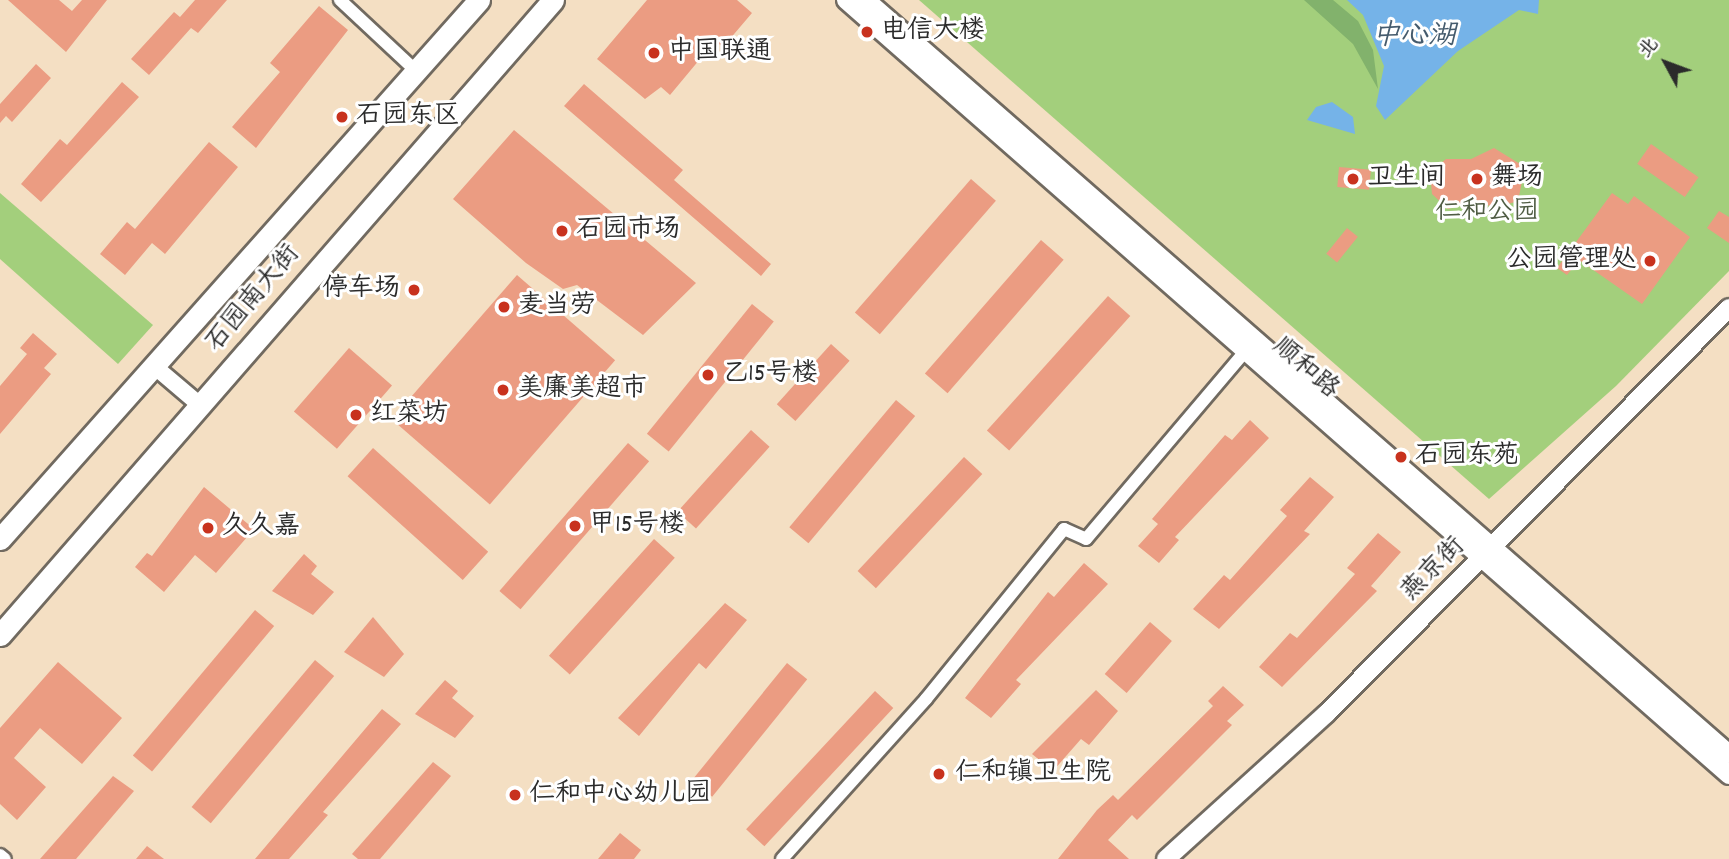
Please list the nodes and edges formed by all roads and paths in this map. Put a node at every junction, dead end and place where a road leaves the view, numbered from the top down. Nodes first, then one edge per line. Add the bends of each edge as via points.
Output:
1 (340, 0) edge
2 (479, 0) edge
3 (553, 0) edge
4 (846, 0) edge
5 (866, 0) edge
6 (415, 70) junction
7 (1729, 308) edge
8 (1250, 346) junction
9 (154, 366) junction
10 (200, 405) junction
11 (2, 532) edge
12 (1487, 554) junction
13 (0, 635) edge
14 (1729, 754) edge
15 (1729, 775) edge
16 (0, 855) edge
17 (5, 859) edge
18 (782, 859) edge
19 (1166, 859) edge

1 - 6 street
2 - 6 main road, 石园南大街
3 - 10 main road, 石园南大街
4 - 8 main road, 顺和路
5 - 8 main road, 顺和路
6 - 9 main road, 石园南大街
7 - 12 main road, 燕京街
8 - 12 main road, 顺和路
8 - 18 street via 1086,539 1064,529 926,699
9 - 10 street
9 - 11 main road, 石园南大街
10 - 13 main road, 石园南大街
12 - 14 main road, 顺和路
12 - 15 main road, 顺和路
12 - 19 main road, 燕京街 via 1326,714
16 - 17 street

